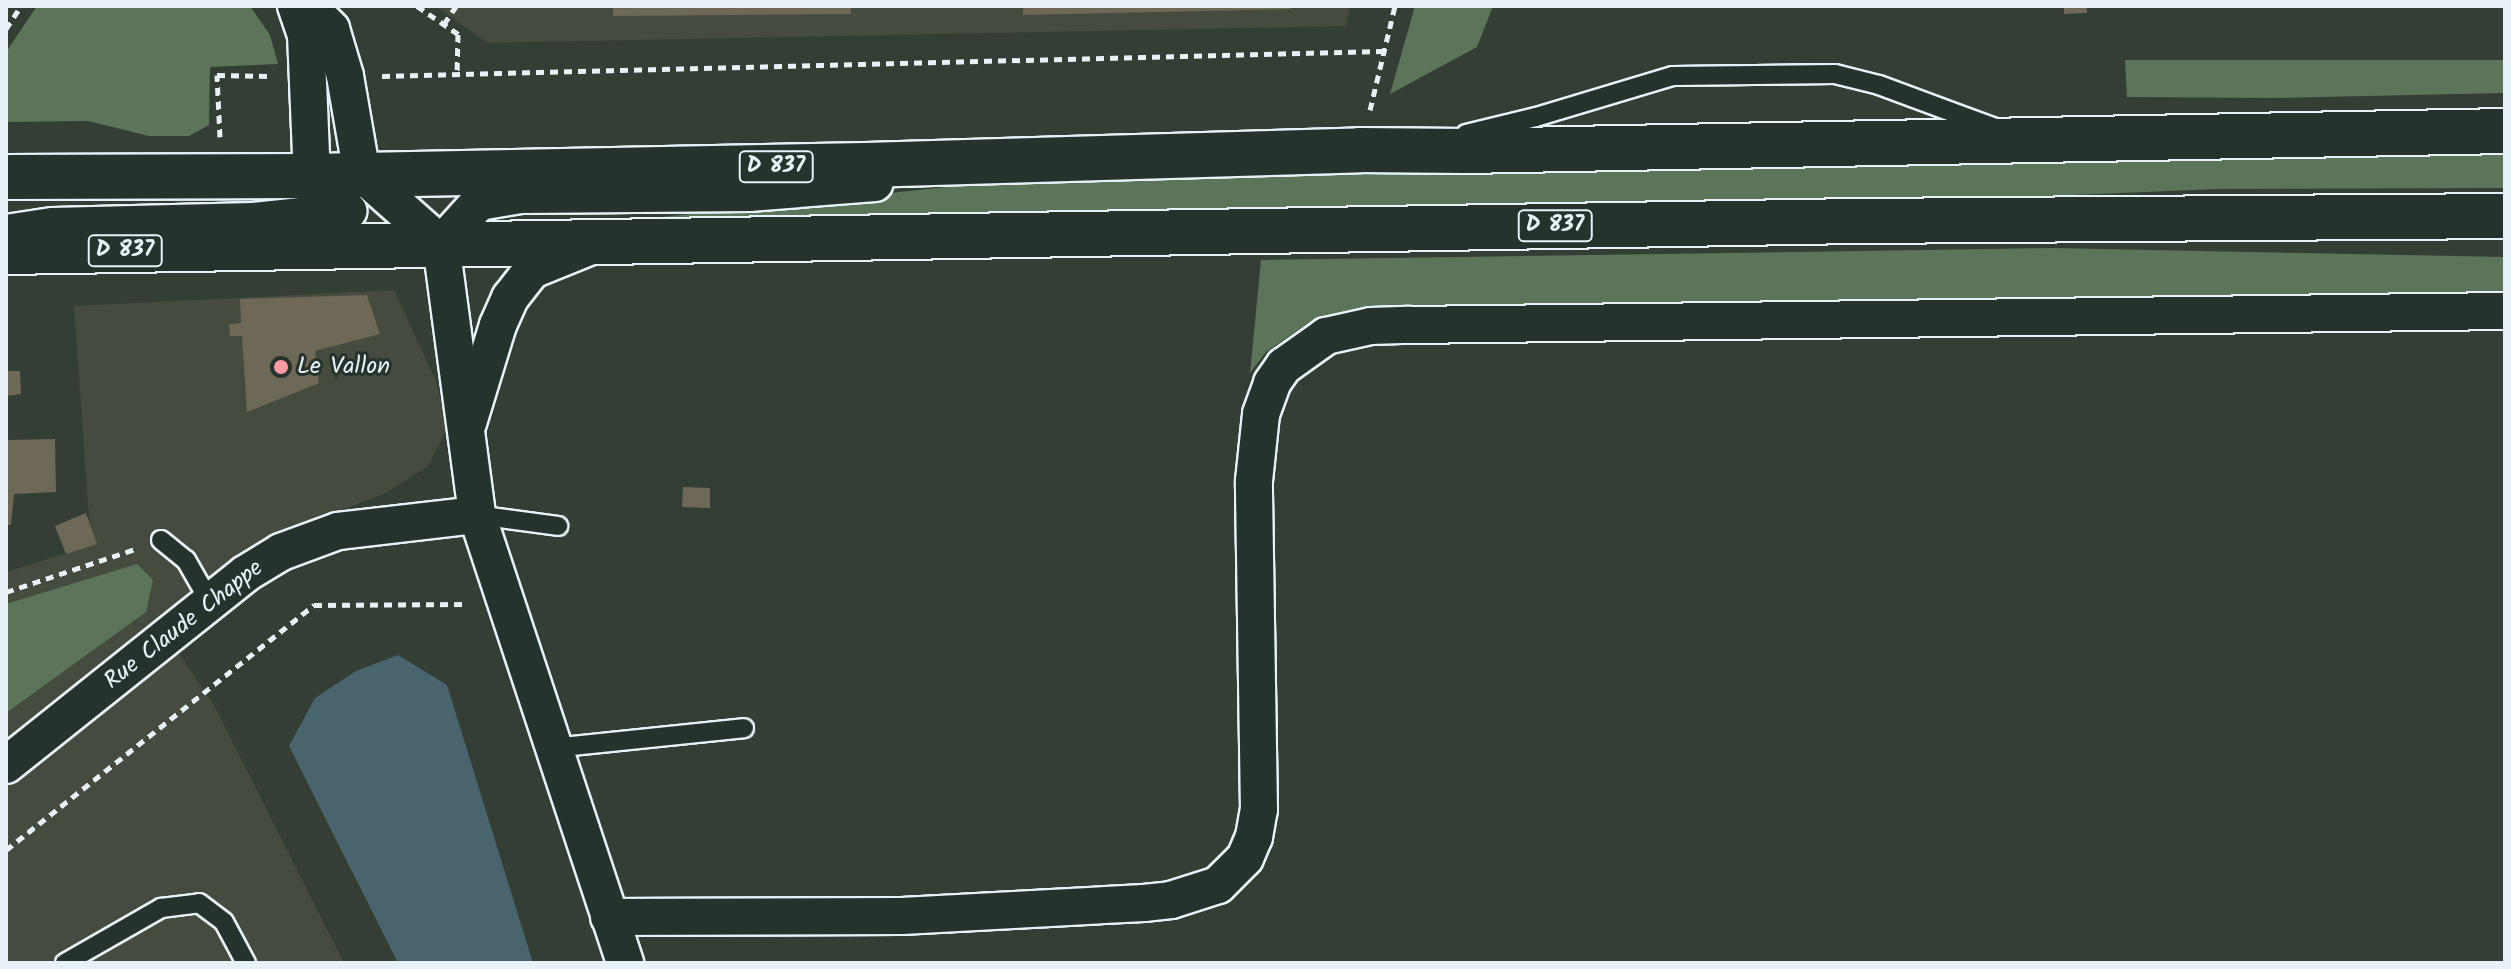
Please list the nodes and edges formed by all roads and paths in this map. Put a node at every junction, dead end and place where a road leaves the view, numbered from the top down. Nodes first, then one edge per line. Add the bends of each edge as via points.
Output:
1 (21, 6) edge
2 (296, 6) edge
3 (308, 6) edge
4 (417, 6) edge
5 (456, 6) edge
6 (1395, 6) edge
7 (444, 24) junction
8 (6, 29) edge
9 (1383, 51) junction
10 (276, 76) dead end
11 (345, 76) junction
12 (457, 76) junction
13 (2505, 131) edge
14 (2028, 141) junction
15 (220, 146) dead end
16 (1379, 150) junction
17 (1032, 159) junction
18 (312, 176) junction
19 (6, 177) edge
20 (355, 192) junction
21 (2505, 216) edge
22 (6, 233) edge
23 (604, 242) junction
24 (441, 244) junction
25 (385, 246) junction
26 (6, 252) edge
27 (2505, 311) edge
28 (466, 432) junction
29 (477, 515) junction
30 (558, 526) dead end
31 (161, 540) joint
32 (6, 592) edge
33 (210, 602) junction
34 (484, 604) dead end
35 (744, 728) dead end
36 (552, 748) junction
37 (6, 765) edge
38 (6, 850) edge
39 (609, 917) junction
40 (65, 963) edge
41 (246, 963) edge
42 (625, 963) edge

1 - 8 path
2 - 18 street via 306,35
3 - 11 street via 331,29
4 - 7 path
5 - 7 path
6 - 9 path
7 - 12 path via 458,34
9 - 12 path
9 - 16 path
10 - 15 path via 217,75
11 - 12 path
11 - 20 street
13 - 14 main road, D 837
14 - 16 main road, D 837
14 - 16 lane via 1945,107 1835,74 1673,76 1536,117
16 - 17 main road, D 837
17 - 20 main road, D 837
17 - 24 street via 791,190 520,195 479,202
18 - 19 main road, D 837
18 - 20 main road, D 837
20 - 22 street via 254,221 53,226
20 - 24 street
20 - 25 street
21 - 23 main road, D 837
23 - 24 main road, D 837
23 - 28 street via 532,270 510,298
24 - 25 main road, D 837
24 - 28 street
25 - 26 main road, D 837
27 - 39 street via 1409,325 1371,326 1326,336 1284,366 1261,414 1254,481 1259,810 1245,858 1218,885 1144,903 902,916
28 - 29 street
29 - 30 lane
29 - 33 street, Rue Claude Chappe via 338,531 281,552
29 - 36 street
31 - 32 path
31 - 33 lane via 186,560
33 - 37 street, Rue Claude Chappe
34 - 38 path via 314,605
35 - 36 lane
36 - 39 street
39 - 42 street
40 - 41 lane via 161,908 199,903 224,922

